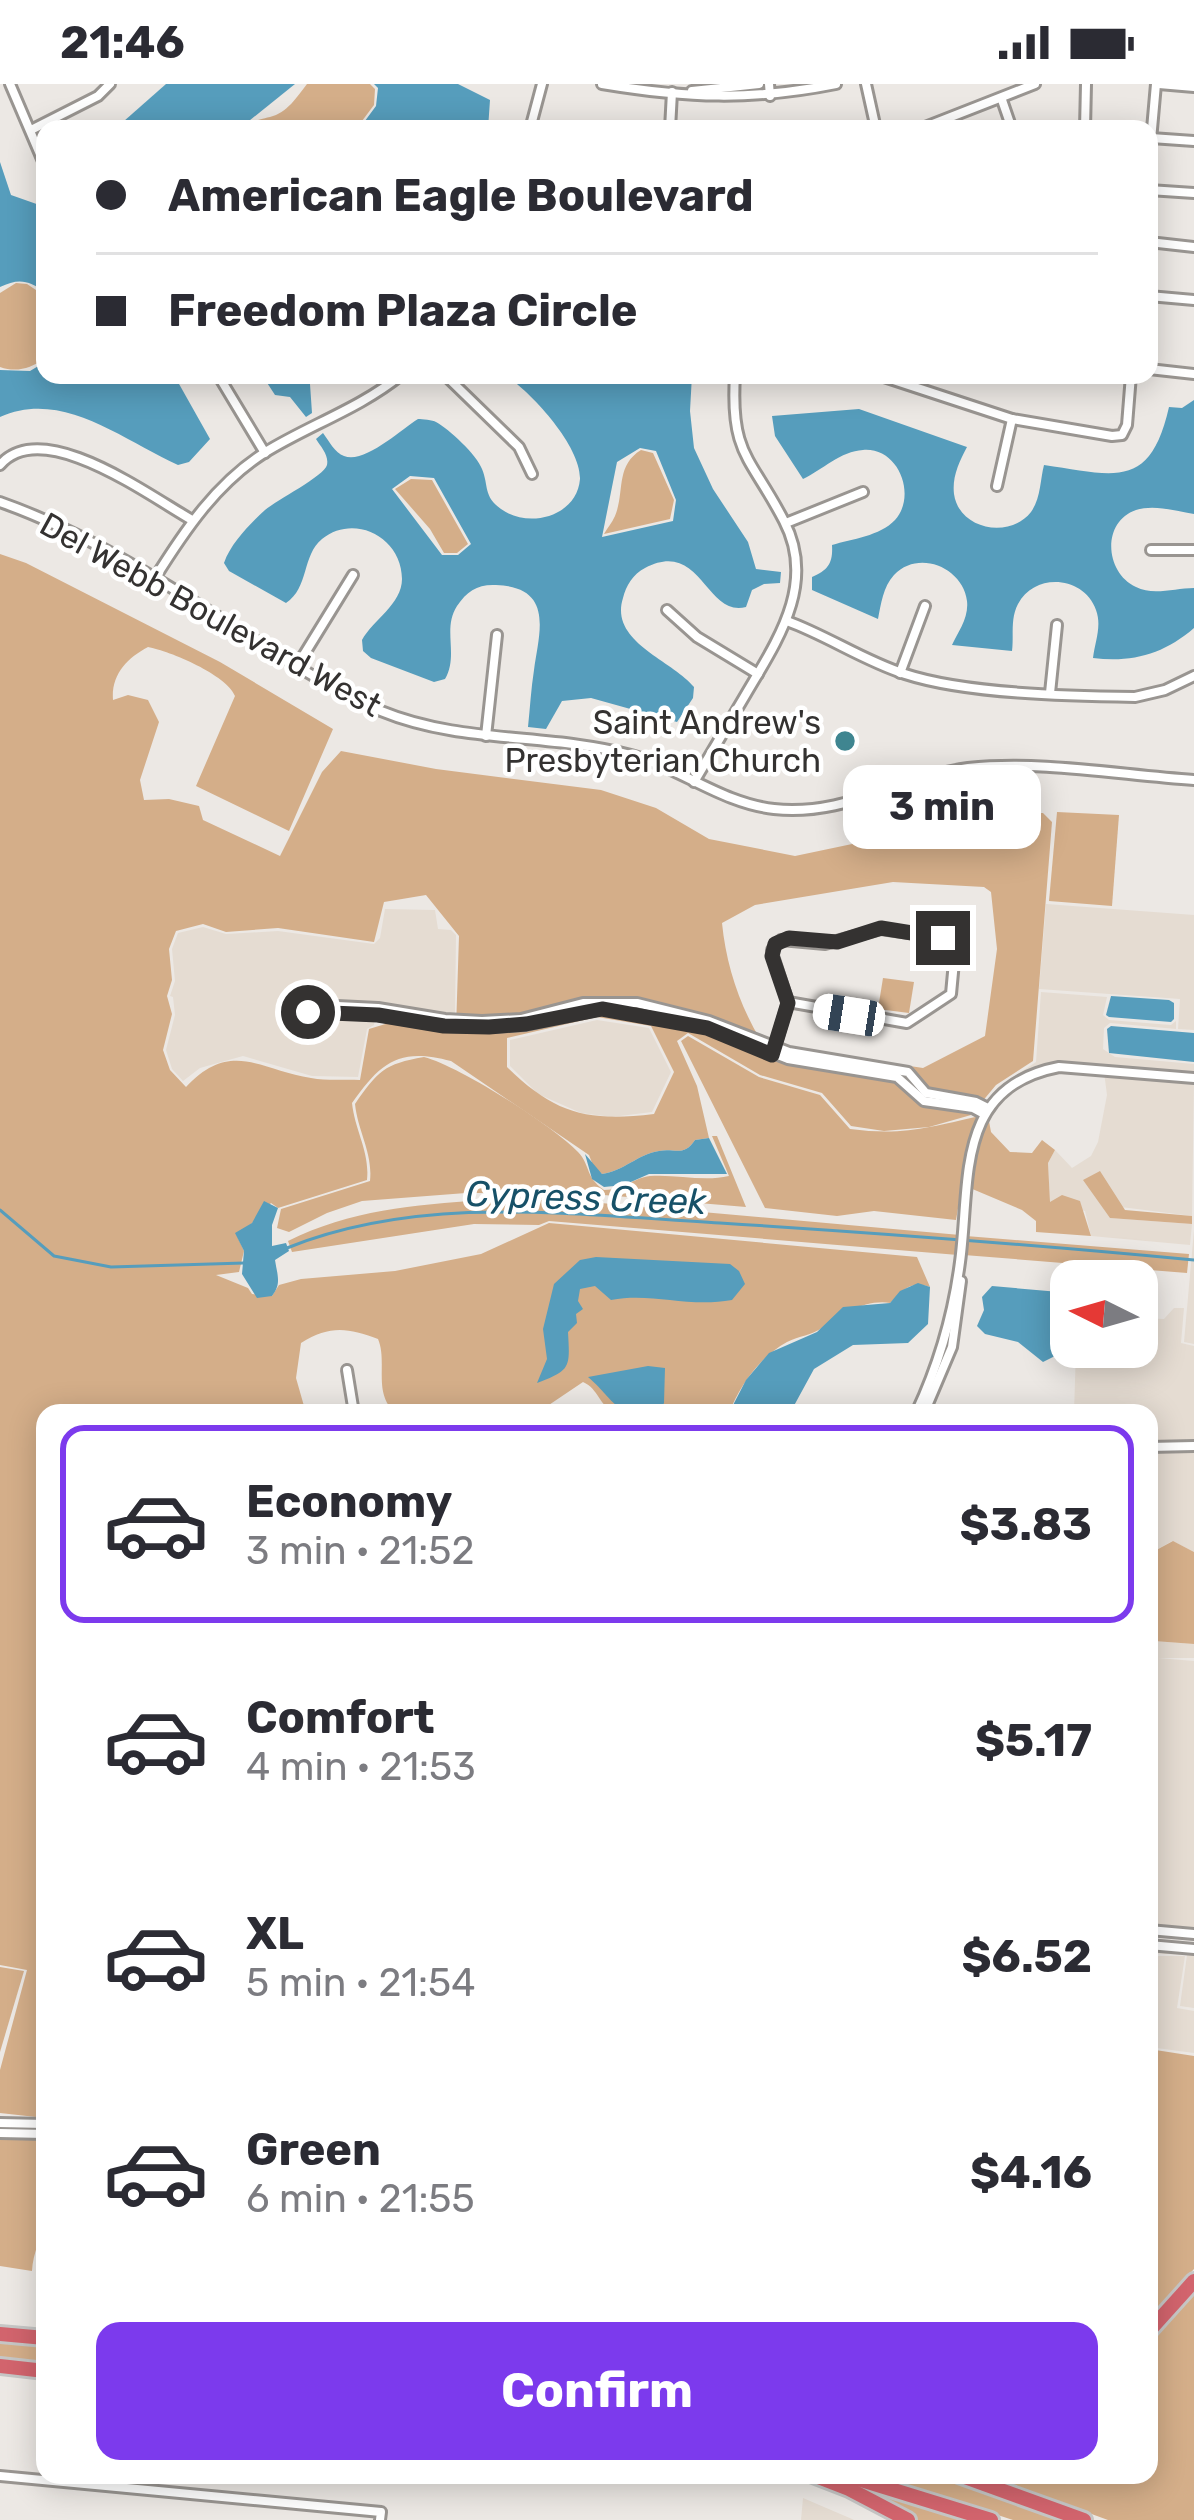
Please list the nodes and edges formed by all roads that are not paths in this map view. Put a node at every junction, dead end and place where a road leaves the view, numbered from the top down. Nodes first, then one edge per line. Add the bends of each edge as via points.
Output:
1 (10, 84) edge
2 (110, 84) edge
3 (542, 84) edge
4 (602, 84) edge
5 (759, 84) edge
6 (769, 84) edge
7 (836, 84) edge
8 (866, 84) edge
9 (1035, 84) edge
10 (1086, 84) edge
11 (1157, 84) edge
12 (1194, 87) edge
13 (796, 88) edge
14 (675, 93) junction
15 (770, 96) junction
16 (1002, 100) junction
17 (51, 120) edge
18 (532, 120) edge
19 (671, 120) edge
20 (874, 120) edge
21 (954, 120) edge
22 (1009, 120) edge
23 (1085, 120) edge
24 (1153, 120) edge
25 (36, 127) edge
26 (31, 130) junction
27 (1158, 138) edge
28 (1194, 141) edge
29 (36, 144) edge
30 (1158, 191) edge
31 (1194, 194) edge
32 (1158, 243) edge
33 (1194, 247) edge
34 (1158, 297) edge
35 (1194, 300) edge
36 (1158, 370) edge
37 (1194, 374) edge
38 (224, 384) edge
39 (388, 384) edge
40 (454, 384) edge
41 (734, 384) edge
42 (905, 384) edge
43 (1130, 384) edge
44 (1012, 419) junction
45 (266, 453) junction
46 (0, 465) edge
47 (532, 473) dead end
48 (997, 486) dead end
49 (863, 492) dead end
50 (0, 502) edge
51 (192, 520) junction
52 (786, 524) junction
53 (1151, 550) dead end
54 (1194, 550) edge
55 (353, 575) dead end
56 (155, 578) junction
57 (925, 606) dead end
58 (667, 610) dead end
59 (787, 621) junction
60 (1057, 625) dead end
61 (497, 635) dead end
62 (297, 666) junction
63 (900, 673) junction
64 (758, 674) junction
65 (1194, 676) edge
66 (1050, 693) junction
67 (486, 736) junction
68 (1194, 780) edge
69 (694, 782) junction
70 (788, 1003) junction
71 (295, 1007) dead end
72 (773, 1051) junction
73 (1194, 1078) edge
74 (986, 1111) junction
75 (347, 1370) dead end
76 (353, 1404) edge
77 (923, 1404) edge
78 (1194, 1446) edge
79 (1158, 1448) edge
80 (1158, 1931) edge
81 (1194, 1934) edge
82 (1158, 1947) edge
83 (1194, 1949) edge
84 (0, 2123) edge
85 (36, 2124) edge
86 (0, 2133) edge
87 (36, 2134) edge
88 (1194, 2281) edge
89 (1158, 2321) edge
90 (0, 2334) edge
91 (36, 2337) edge
92 (0, 2366) edge
93 (36, 2370) edge
94 (0, 2476) edge
95 (36, 2479) edge
96 (85, 2484) edge
97 (836, 2484) edge
98 (874, 2484) edge
99 (984, 2484) edge
100 (380, 2520) edge
101 (908, 2520) edge
102 (991, 2520) edge
103 (1084, 2520) edge

1 - 26 street
2 - 17 street
3 - 18 street
4 - 14 street
5 - 14 street
6 - 15 street
7 - 13 street
8 - 20 street
9 - 16 street
10 - 23 street
11 - 12 street
11 - 24 street
13 - 15 street
14 - 15 street
14 - 19 street
16 - 21 street
16 - 22 street
25 - 26 street
26 - 29 street
27 - 28 street
30 - 31 street
32 - 33 street
34 - 35 street
36 - 37 street
38 - 45 street
39 - 45 street
40 - 47 street via 507,434
41 - 52 street via 745,459
42 - 44 street
43 - 44 street via 1122,435
44 - 48 street
45 - 51 street
46 - 51 street via 27,447 62,450
49 - 52 street
50 - 56 street, Del Webb Boulevard West
51 - 56 street
52 - 59 street via 796,576
53 - 54 street
55 - 62 street
56 - 62 street, Del Webb Boulevard West
57 - 63 street
58 - 64 street
59 - 63 street
59 - 64 street
60 - 66 street
61 - 67 street
62 - 67 street, Del Webb Boulevard West via 392,716
63 - 66 street
64 - 69 street
65 - 66 street via 1135,697
67 - 69 street, Del Webb Boulevard West via 628,754
68 - 69 street, Del Webb Boulevard West via 1005,765 800,810 740,802
70 - 70 street via 908,1023 951,994 955,951 945,938 881,928 825,944 781,940 772,956
70 - 72 street
71 - 72 street via 489,1027 602,1009 707,1028
72 - 74 street via 898,1077 924,1101
73 - 74 street via 1059,1067 1010,1086
74 - 77 street via 970,1157 944,1346
75 - 76 street
78 - 79 street
80 - 81 street
82 - 83 street
84 - 85 street
86 - 87 street
88 - 89 highway
90 - 91 highway
92 - 93 highway
94 - 95 street
96 - 100 street via 381,2512
97 - 101 highway
98 - 102 highway
99 - 103 highway

